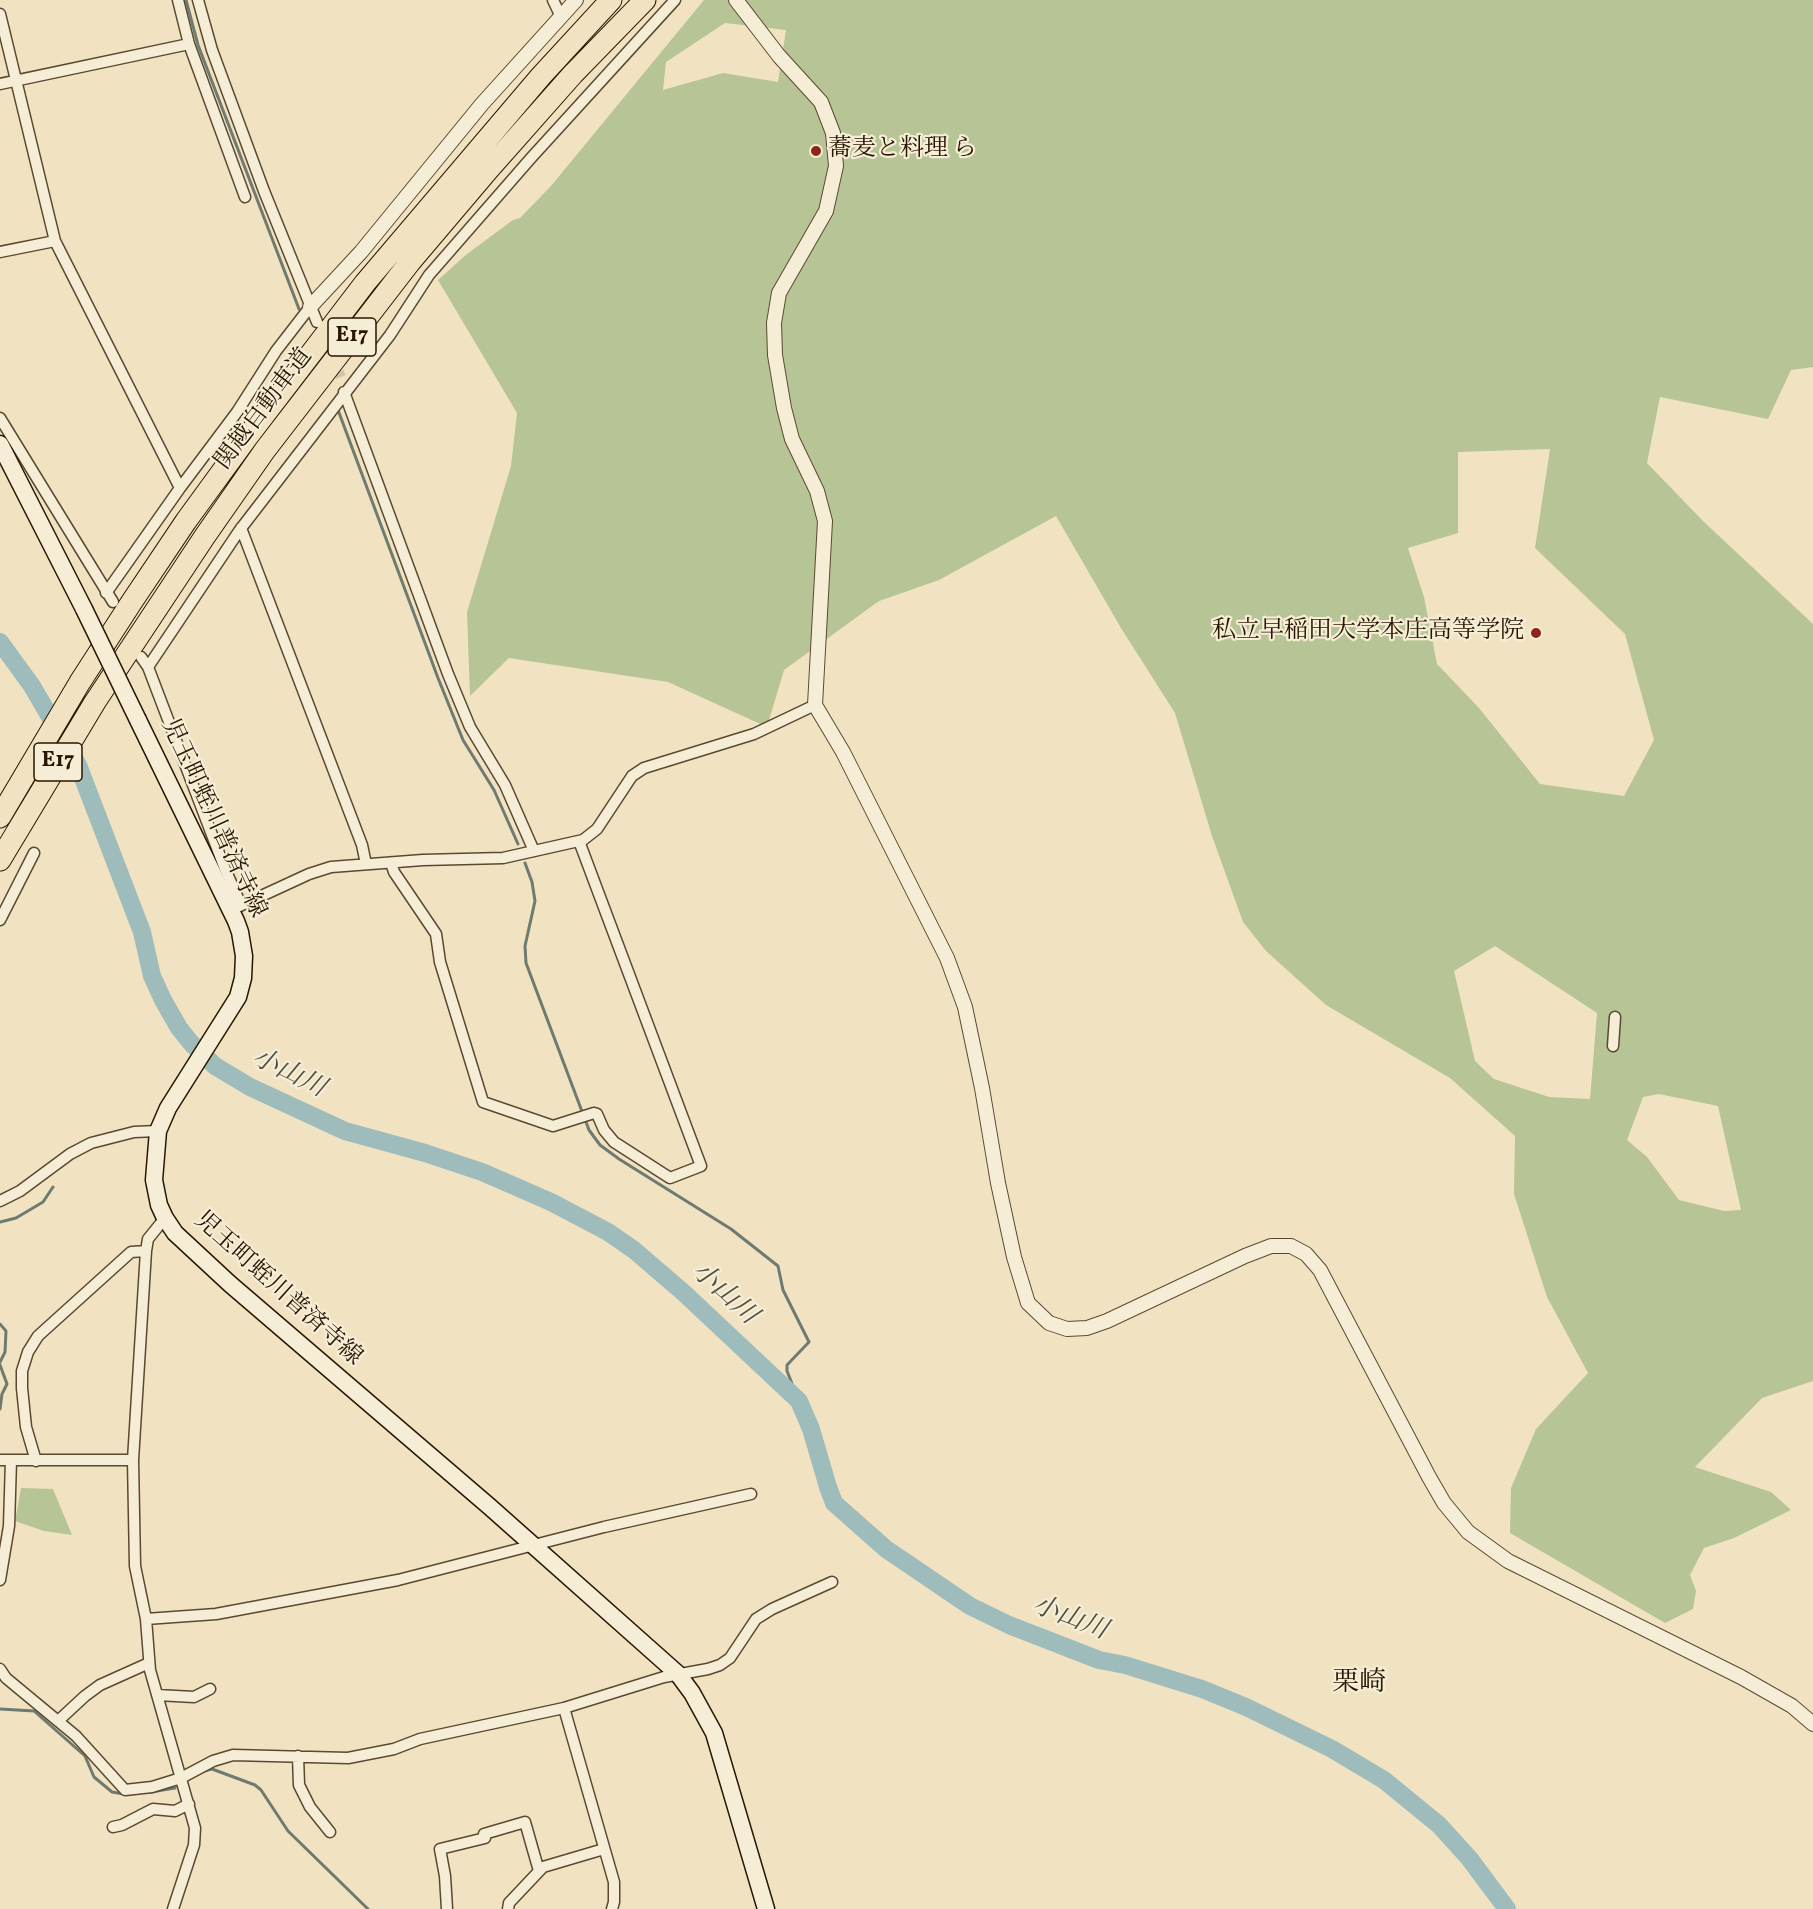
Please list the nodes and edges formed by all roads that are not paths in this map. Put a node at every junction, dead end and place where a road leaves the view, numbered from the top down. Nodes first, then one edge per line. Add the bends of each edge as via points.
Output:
1 (178, 0) edge
2 (198, 0) edge
3 (553, 0) edge
4 (576, 0) edge
5 (610, 0) edge
6 (645, 0) edge
7 (675, 0) edge
8 (736, 0) edge
9 (0, 14) edge
10 (561, 17) junction
11 (189, 44) junction
12 (16, 81) junction
13 (0, 84) edge
14 (245, 197) dead end
15 (55, 241) junction
16 (0, 252) edge
17 (310, 308) junction
18 (317, 322) dead end
19 (341, 377) tunnel mouth
20 (347, 388) junction
21 (0, 418) edge
22 (0, 444) edge
23 (180, 488) junction
24 (241, 528) junction
25 (141, 657) dead end
26 (148, 667) junction
27 (815, 705) junction
28 (5, 809) edge
29 (579, 841) junction
30 (534, 851) junction
31 (34, 853) dead end
32 (0, 860) edge
33 (391, 863) junction
34 (366, 864) junction
35 (236, 908) junction
36 (0, 920) edge
37 (1615, 1017) dead end
38 (1613, 1046) dead end
39 (158, 1131) junction
40 (0, 1201) edge
41 (165, 1218) junction
42 (146, 1251) junction
43 (5, 1460) edge
44 (133, 1460) junction
45 (36, 1461) junction
46 (751, 1494) dead end
47 (534, 1546) junction
48 (0, 1580) edge
49 (832, 1582) dead end
50 (146, 1619) junction
51 (150, 1663) junction
52 (0, 1669) edge
53 (678, 1674) junction
54 (210, 1689) dead end
55 (157, 1695) junction
56 (564, 1708) junction
57 (58, 1721) junction
58 (1813, 1724) edge
59 (298, 1756) junction
60 (181, 1778) junction
61 (189, 1804) junction
62 (113, 1827) dead end
63 (330, 1832) dead end
64 (604, 1850) junction
65 (539, 1871) junction
66 (173, 1909) edge
67 (447, 1909) edge
68 (508, 1909) edge
69 (612, 1909) edge
70 (766, 1909) edge

1 - 11 street
2 - 17 street via 212,50
3 - 10 street
4 - 10 street
5 - 28 highway, 関越自動車道 / E17 via 459,170 358,292 186,521 80,682
6 - 32 highway, 関越自動車道 / E17 via 573,74 410,262 265,450 95,702
7 - 20 street via 429,275 390,335
8 - 27 street via 821,102 832,133 836,166 826,211 779,293 774,323 784,408 792,439 817,491 825,521
9 - 12 street
10 - 17 street
11 - 12 street
11 - 14 street
12 - 13 street
12 - 15 street
15 - 16 street
15 - 23 street
17 - 18 street
17 - 23 street
19 - 20 street
20 - 24 street
20 - 30 street via 448,674 470,727 505,785
21 - 23 street via 109,597
22 - 35 main road, 児玉町蛭川普済寺線, bridge
24 - 26 street
24 - 34 street
25 - 26 street
26 - 35 street via 225,869
27 - 29 street via 754,734 644,768 632,776 597,829
27 - 58 street via 843,752 941,947 965,1008 1002,1204 1031,1308 1059,1328 1087,1329 1245,1256 1271,1246 1292,1246 1306,1254 1320,1270 1429,1477 1468,1532 1508,1561 1741,1677 1792,1706
29 - 30 street
29 - 33 street via 701,1166 670,1178 614,1142 597,1114 554,1126 483,1102 440,962 436,934
30 - 33 street via 503,858
31 - 36 street
33 - 34 street
34 - 35 street via 331,867 309,874
35 - 39 main road, 児玉町蛭川普済寺線 via 244,956 238,997 168,1108
37 - 38 street
39 - 40 street via 134,1132 92,1143
39 - 41 main road, 児玉町蛭川普済寺線 via 154,1179
41 - 42 street via 148,1239
41 - 47 main road, 児玉町蛭川普済寺線 via 175,1233 230,1284
42 - 44 street
42 - 45 street via 131,1252 38,1336 28,1352 22,1388 26,1426
43 - 45 street
43 - 48 street via 9,1526
44 - 45 street
44 - 50 street via 135,1566
46 - 47 street
47 - 50 street via 398,1580 216,1614
47 - 53 main road, 児玉町蛭川普済寺線
49 - 53 street via 756,1619 730,1658 720,1665
50 - 51 street
51 - 55 street
51 - 57 street via 100,1685
52 - 57 street
53 - 56 street
53 - 70 main road, 児玉町蛭川普済寺線 via 714,1733
54 - 55 street via 194,1696
55 - 60 street
56 - 59 street via 348,1758
56 - 64 street
57 - 60 street via 125,1790
59 - 60 street via 233,1755
59 - 63 street via 299,1785
60 - 61 street
61 - 62 street via 175,1811 153,1809
61 - 66 street via 195,1828 194,1845
64 - 65 street
64 - 69 street via 614,1882
65 - 67 street via 525,1822 484,1834 485,1838 440,1849
65 - 68 street via 509,1903

